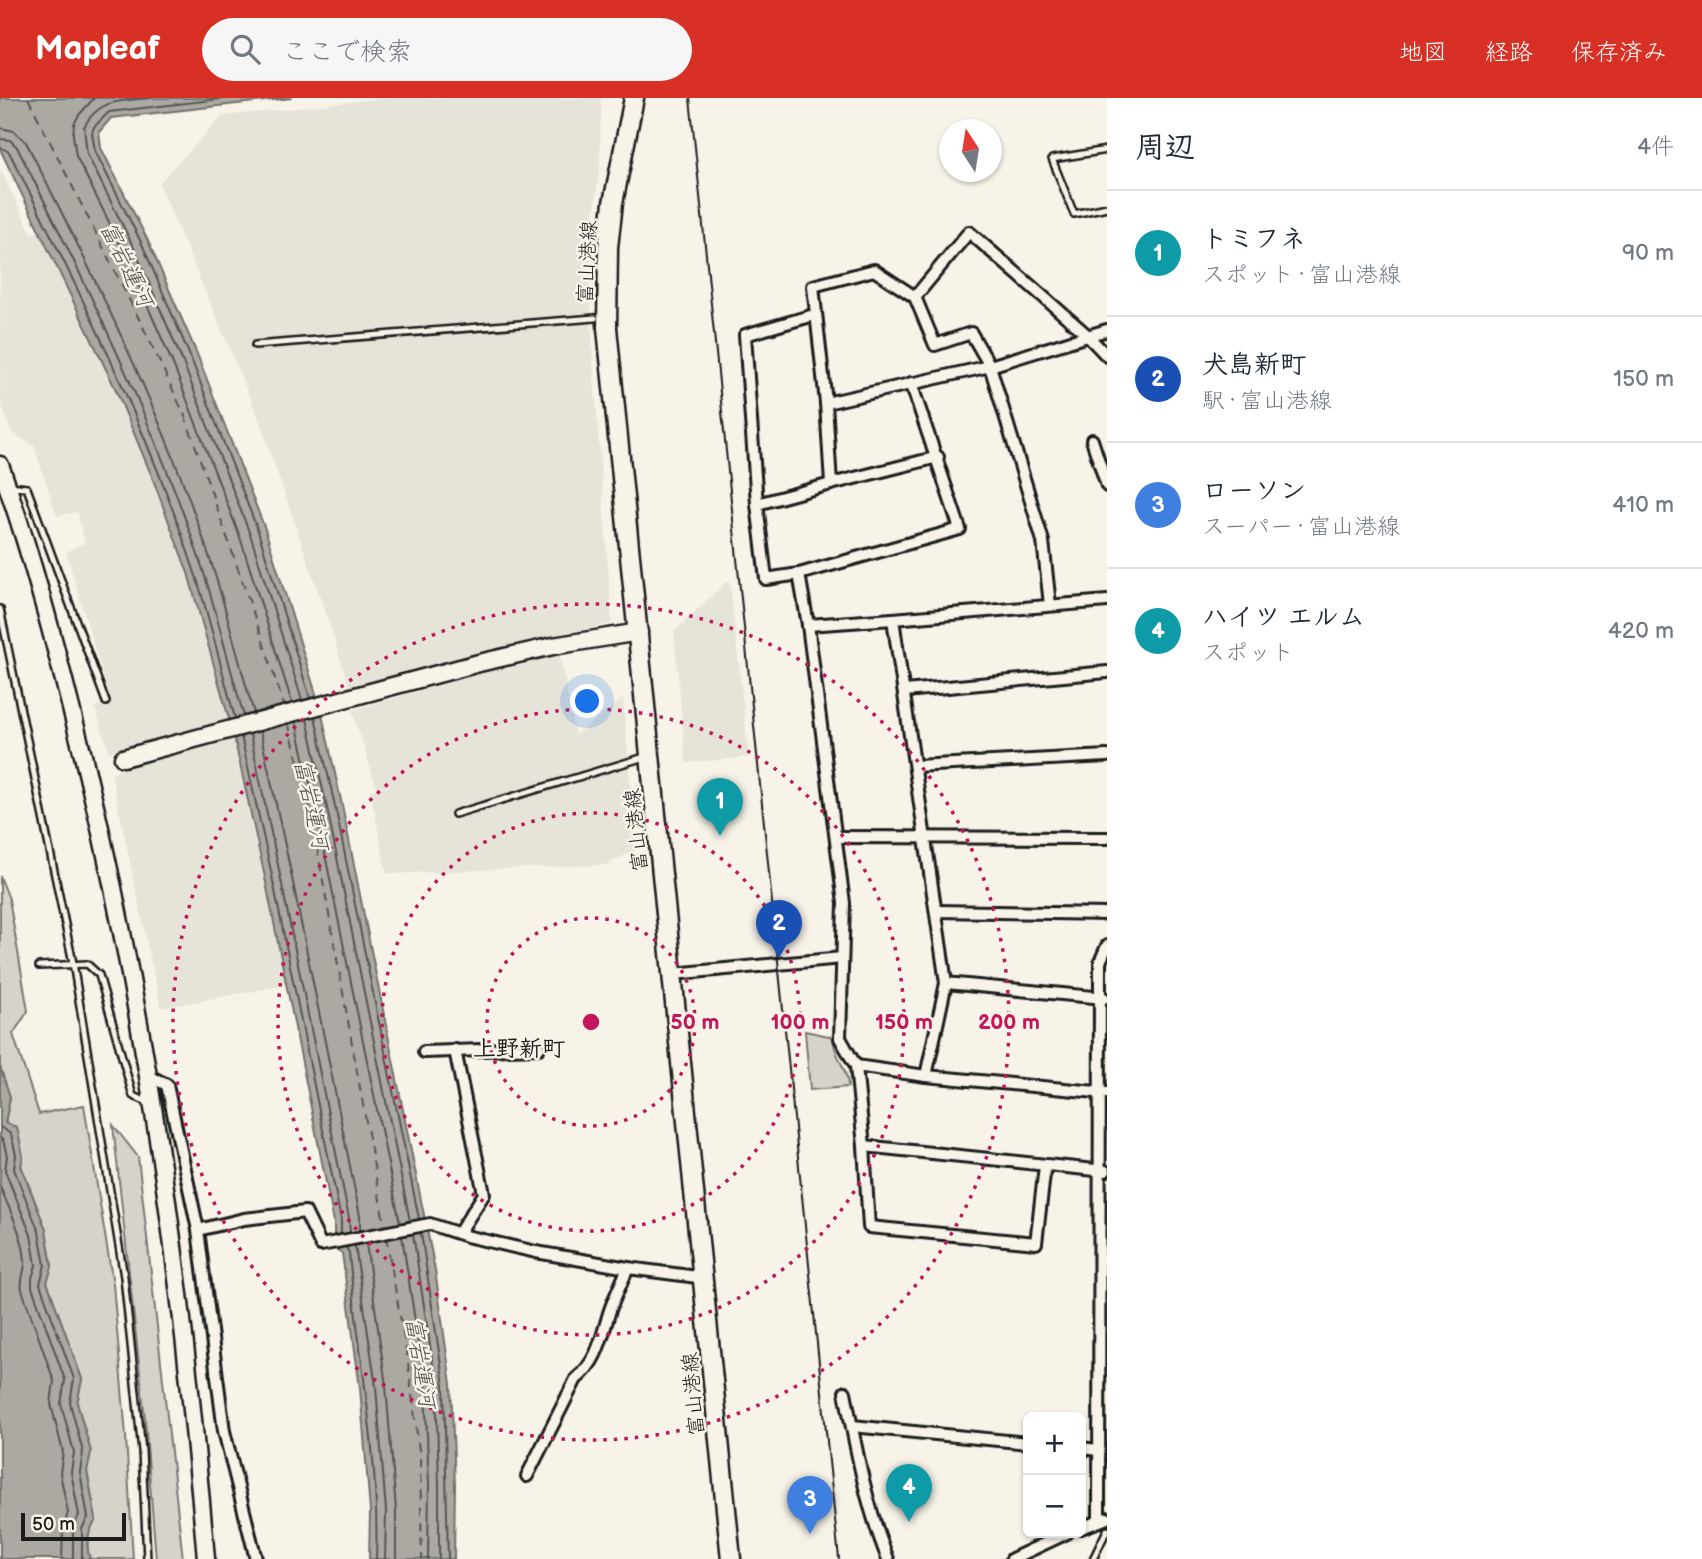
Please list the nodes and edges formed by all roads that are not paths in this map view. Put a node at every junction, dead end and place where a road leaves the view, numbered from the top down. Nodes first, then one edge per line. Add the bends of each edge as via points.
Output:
1 (634, 98) edge
2 (1107, 150) edge
3 (1107, 208) edge
4 (915, 297) junction
5 (814, 315) junction
6 (595, 318) dead end
7 (1107, 330) edge
8 (1086, 334) junction
9 (255, 345) dead end
10 (1107, 356) edge
11 (990, 366) junction
12 (911, 383) junction
13 (826, 403) junction
14 (1092, 440) dead end
15 (938, 457) junction
16 (0, 465) edge
17 (831, 484) junction
18 (7, 486) junction
19 (1107, 486) edge
20 (757, 504) junction
21 (799, 574) junction
22 (1107, 601) edge
23 (1050, 605) junction
24 (0, 609) edge
25 (893, 619) junction
26 (808, 625) junction
27 (639, 632) junction
28 (1107, 672) edge
29 (905, 691) junction
30 (106, 702) dead end
31 (652, 755) junction
32 (1107, 756) edge
33 (122, 758) dead end
34 (915, 766) junction
35 (455, 814) dead end
36 (926, 836) junction
37 (836, 837) junction
38 (1107, 838) edge
39 (936, 911) junction
40 (1107, 914) edge
41 (1107, 946) edge
42 (842, 958) junction
43 (73, 963) junction
44 (39, 966) dead end
45 (673, 974) junction
46 (946, 983) junction
47 (1104, 998) edge
48 (539, 1048) dead end
49 (455, 1051) junction
50 (424, 1052) dead end
51 (856, 1066) junction
52 (149, 1076) junction
53 (926, 1076) junction
54 (1104, 1092) edge
55 (153, 1105) junction
56 (864, 1146) junction
57 (1045, 1166) junction
58 (1104, 1171) edge
59 (1104, 1229) edge
60 (198, 1230) junction
61 (459, 1233) junction
62 (628, 1268) junction
63 (705, 1278) junction
64 (845, 1392) dead end
65 (852, 1426) junction
66 (1023, 1443) edge
67 (1086, 1449) edge
68 (1098, 1450) junction
69 (527, 1476) dead end
70 (1104, 1523) edge
71 (1086, 1527) edge
72 (1056, 1538) edge
73 (147, 1559) edge
74 (206, 1559) edge
75 (256, 1559) edge
76 (732, 1559) edge
77 (888, 1559) edge
78 (1012, 1559) edge
79 (1093, 1559) edge

1 - 27 main road, 富山港線 via 613,203 606,289
2 - 3 lane via 1052,159 1074,214
4 - 5 street via 874,270 813,286
4 - 8 street via 969,232
4 - 11 street via 935,345 971,333
5 - 13 street
5 - 20 street via 745,335
6 - 9 lane
7 - 8 street
8 - 10 street
8 - 11 street
11 - 12 street
11 - 23 street via 1043,541
12 - 13 street
12 - 15 street
13 - 17 street
14 - 19 street
15 - 17 street
15 - 21 street via 960,529
16 - 18 street
17 - 20 street
18 - 30 lane via 27,488
18 - 52 street via 55,644 103,835
20 - 21 street via 766,579
21 - 26 street
22 - 23 street
23 - 25 street
24 - 43 lane
25 - 26 street
25 - 29 street
26 - 37 street
27 - 31 main road, 富山港線
27 - 33 street via 528,652
28 - 29 street
29 - 34 street
31 - 35 lane
31 - 45 main road, 富山港線
32 - 34 street
34 - 36 street
36 - 37 street
36 - 38 street
36 - 39 street
37 - 42 street via 844,902
39 - 40 street
39 - 46 street
41 - 47 street via 1100,962
42 - 45 street
42 - 51 street via 840,1038
43 - 44 lane
43 - 55 lane via 87,964 99,975 133,1096
43 - 73 lane via 124,1277 142,1451
45 - 63 main road, 富山港線
46 - 47 street
46 - 53 street
47 - 54 street
48 - 49 street
49 - 50 street
49 - 61 street via 484,1194
51 - 53 street
51 - 56 street
52 - 55 street
52 - 60 street via 167,1085
53 - 54 street
54 - 58 street
55 - 74 street via 191,1389
56 - 57 street
56 - 57 street via 869,1227 1037,1243
57 - 58 street
58 - 59 street
59 - 68 street
60 - 61 street via 305,1212 321,1245 430,1224
60 - 75 street via 224,1431
61 - 62 street
62 - 63 street
62 - 69 street via 587,1370 576,1378
63 - 76 main road, 富山港線
64 - 65 street
65 - 66 street
65 - 77 street
67 - 68 street
68 - 70 street
70 - 71 street
70 - 79 lane
72 - 78 street

